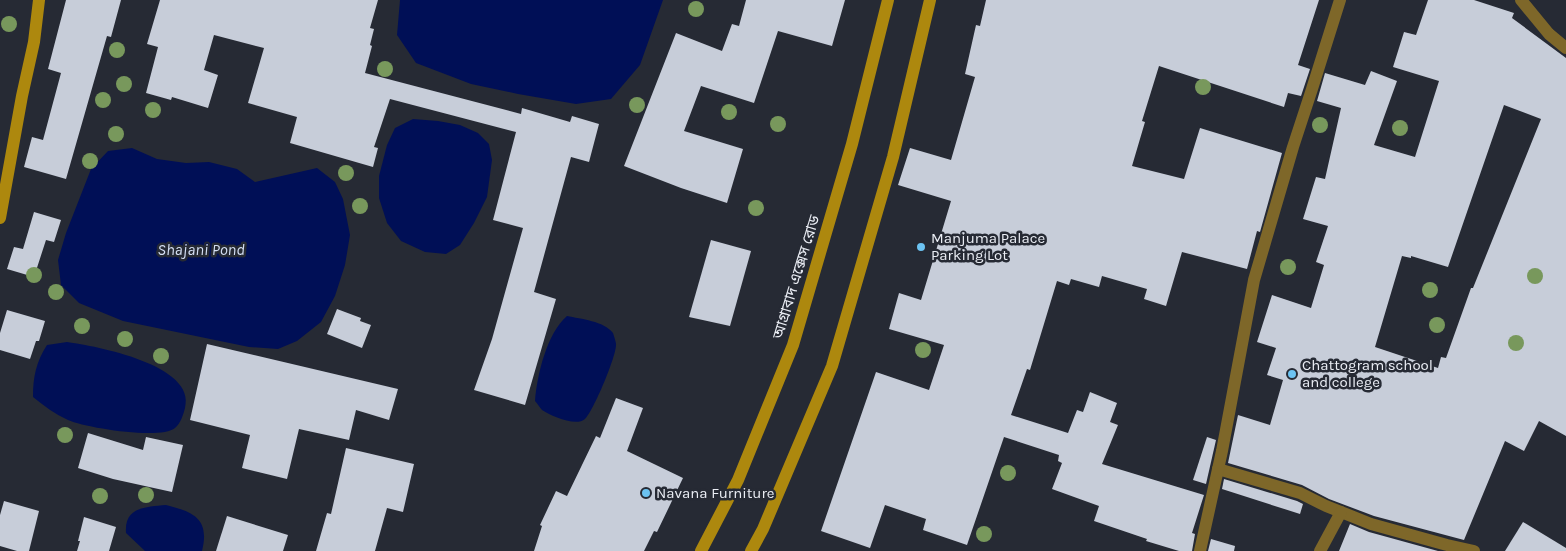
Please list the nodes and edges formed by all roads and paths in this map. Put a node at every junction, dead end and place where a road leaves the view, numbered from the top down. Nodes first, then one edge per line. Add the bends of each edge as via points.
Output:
1 (39, 0) edge
2 (888, 0) edge
3 (930, 0) edge
4 (1340, 0) edge
5 (1521, 0) edge
6 (1566, 48) edge
7 (2, 194) edge
8 (0, 218) edge
9 (1218, 469) junction
10 (1341, 512) junction
11 (701, 551) edge
12 (751, 551) edge
13 (1200, 551) edge
14 (1320, 551) edge
15 (1474, 551) edge

1 - 7 main road via 34,42
2 - 11 main road, আগ্রাবাদ এক্সেস রোড via 852,144 793,345 738,480
3 - 12 main road via 893,157 832,366
4 - 9 street via 1292,147 1254,280
5 - 6 street via 1549,34
7 - 8 main road
9 - 10 street via 1300,494
9 - 13 street
10 - 14 street
10 - 15 street via 1371,524

